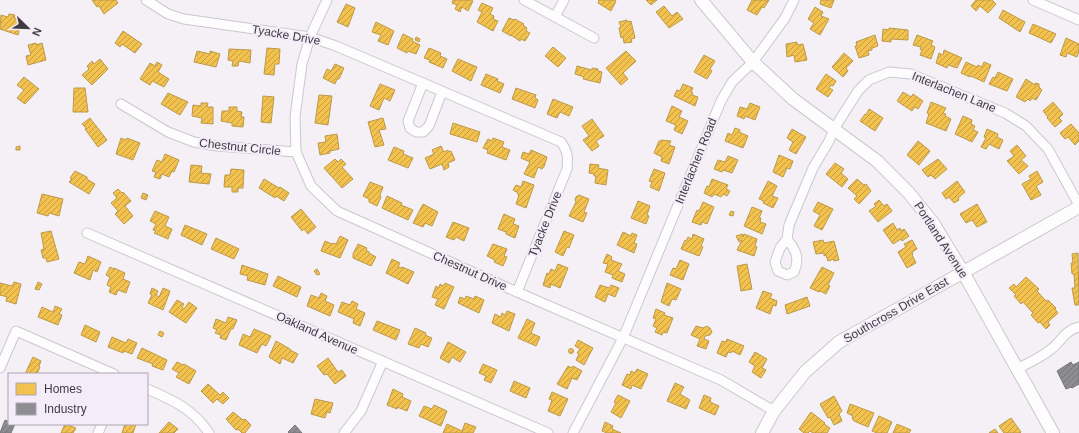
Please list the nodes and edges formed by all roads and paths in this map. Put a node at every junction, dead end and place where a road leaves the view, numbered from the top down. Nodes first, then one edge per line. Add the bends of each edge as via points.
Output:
1 (146, 0) edge
2 (327, 0) edge
3 (524, 0) edge
4 (564, 0) edge
5 (701, 0) edge
6 (794, 0) edge
7 (1033, 0) edge
8 (555, 17) junction
9 (1079, 20) edge
10 (310, 37) junction
11 (594, 38) dead end
12 (753, 62) junction
13 (423, 83) junction
14 (442, 92) junction
15 (121, 104) dead end
16 (834, 128) junction
17 (296, 152) junction
18 (1079, 206) edge
19 (87, 233) dead end
20 (787, 239) dead end
21 (963, 272) junction
22 (517, 292) junction
23 (1079, 327) edge
24 (623, 338) junction
25 (383, 361) junction
26 (0, 368) edge
27 (1017, 369) junction
28 (112, 373) edge
29 (148, 388) edge
30 (774, 411) junction
31 (209, 433) edge
32 (344, 433) edge
33 (548, 433) edge
34 (573, 433) edge
35 (762, 433) edge
36 (1053, 433) edge

1 - 10 street, Tyacke Drive via 168,14 184,19
2 - 10 street, Chestnut Drive
3 - 8 street
4 - 8 street
5 - 12 street, Portland Avenue
6 - 12 street, Interlachen Road via 785,18
7 - 9 street
8 - 11 street
10 - 13 street, Tyacke Drive
10 - 17 street, Chestnut Drive via 302,64 295,117
12 - 16 street, Portland Avenue via 793,99
12 - 24 street, Interlachen Road via 732,82 721,101
13 - 14 street, Tyacke Drive
13 - 14 street via 408,120 410,128 416,132 423,132 429,126
14 - 22 street, Tyacke Drive via 561,142 567,150 568,168
15 - 17 street, Chestnut Circle via 168,132 194,142
16 - 18 street, Interlachen Lane via 858,91 869,80 889,72 911,74 1005,113 1026,126 1048,149
16 - 20 street, Interlachen Lane via 813,168 789,225
16 - 21 street, Portland Avenue via 877,161 910,192 933,223
17 - 22 street, Chestnut Drive via 311,186 337,210
18 - 21 street, Southcross Drive East
19 - 25 street, Oakland Avenue
21 - 27 street, Portland Avenue
21 - 30 street, Southcross Drive East via 840,342 805,372
22 - 24 street, Chestnut Drive
23 - 27 street via 1066,333 1049,351
24 - 30 street, Chestnut Drive via 721,380
24 - 34 street
25 - 32 street via 360,411
25 - 33 street, Oakland Avenue
26 - 28 street via 16,332
27 - 36 street, Portland Avenue
29 - 31 street via 173,400 194,415
30 - 35 street, Southcross Drive East

